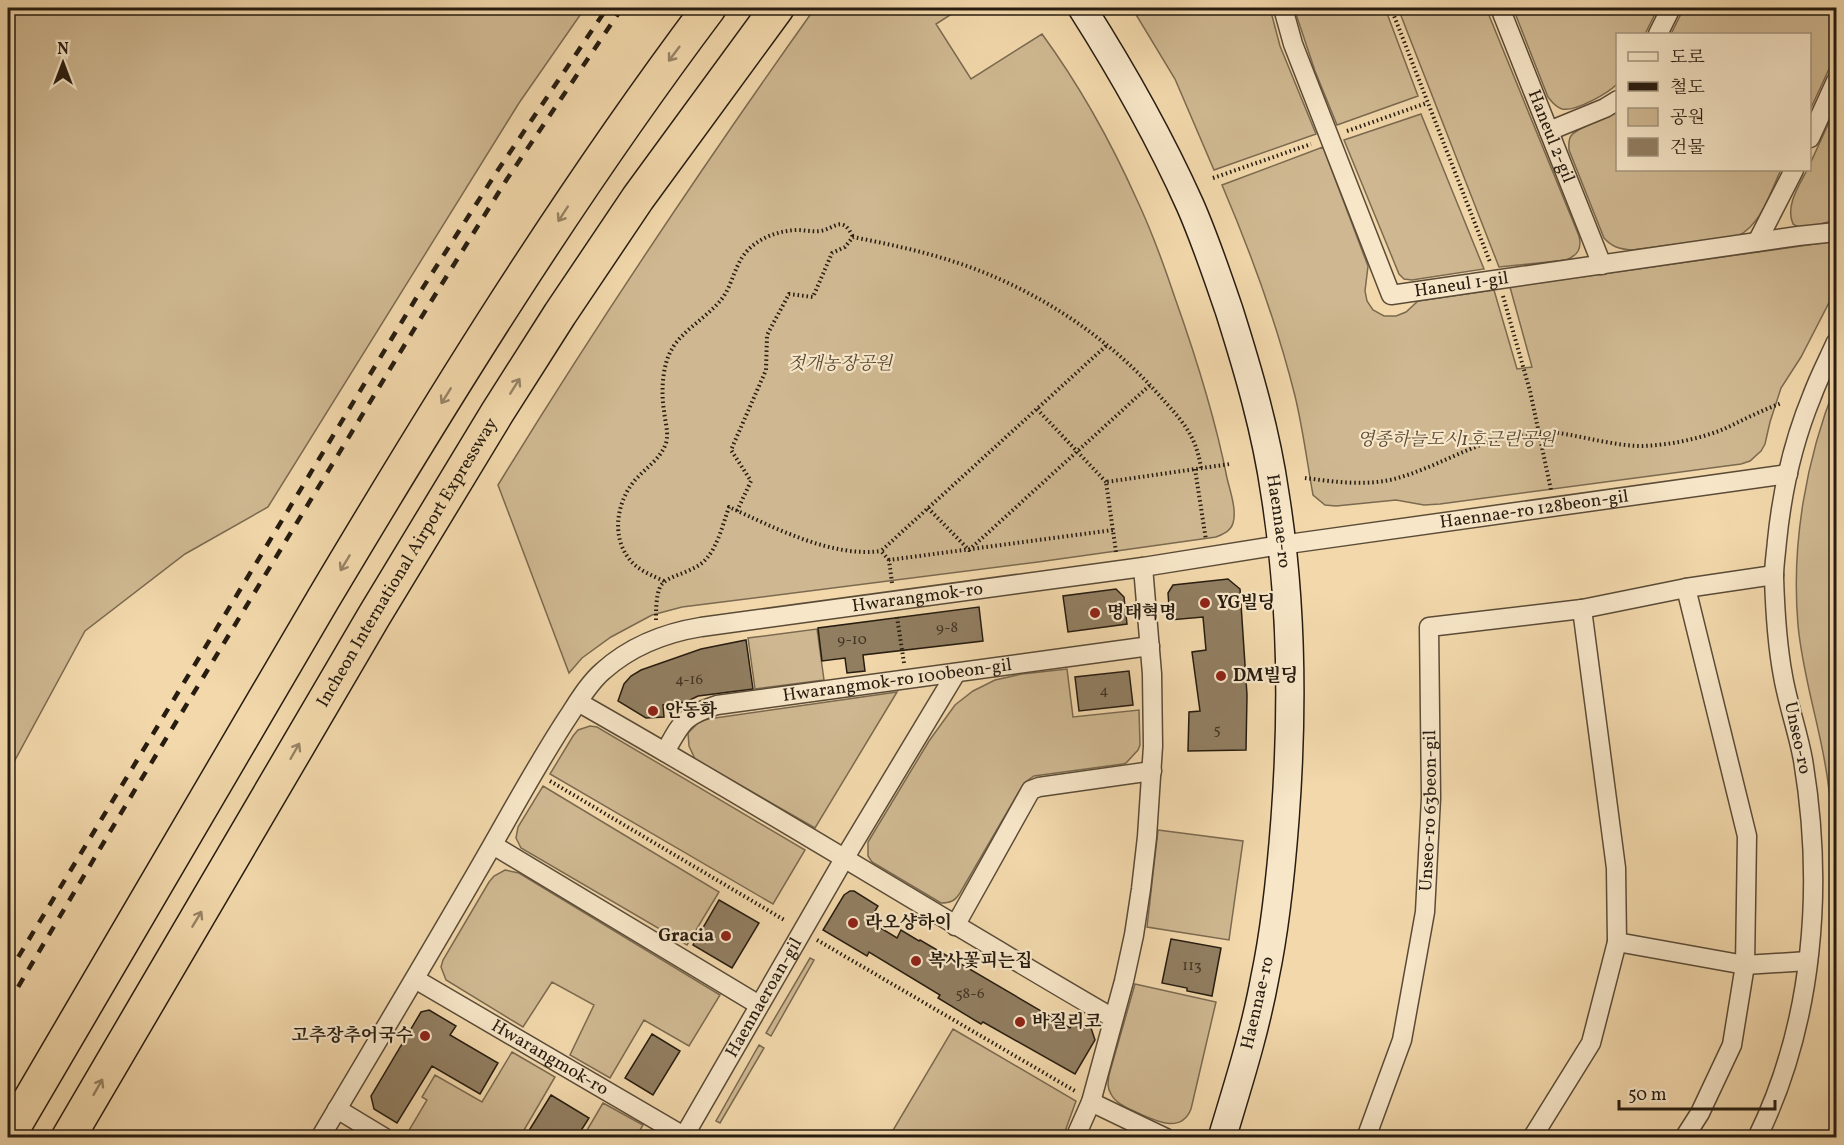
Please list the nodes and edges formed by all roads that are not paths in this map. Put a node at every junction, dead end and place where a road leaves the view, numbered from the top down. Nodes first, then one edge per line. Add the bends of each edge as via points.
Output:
1 (709, 8) edge
2 (777, 8) edge
3 (1082, 8) edge
4 (1283, 8) edge
5 (1500, 8) edge
6 (1671, 8) edge
7 (1659, 33) edge
8 (1836, 81) edge
9 (1616, 100) edge
10 (1549, 131) junction
11 (1811, 134) edge
12 (1793, 171) edge
13 (1836, 232) edge
14 (1757, 242) junction
15 (1602, 265) junction
16 (1836, 342) edge
17 (1788, 474) junction
18 (1281, 545) junction
19 (1143, 567) junction
20 (1774, 575) junction
21 (1686, 588) junction
22 (1582, 609) junction
23 (1150, 646) junction
24 (956, 673) junction
25 (578, 702) junction
26 (665, 752) junction
27 (1152, 771) junction
28 (493, 845) junction
29 (844, 860) junction
30 (955, 926) junction
31 (1617, 942) junction
32 (1808, 961) junction
33 (1745, 965) junction
34 (415, 979) junction
35 (759, 1005) junction
36 (1113, 1018) junction
37 (1084, 1097) junction
38 (337, 1110) junction
39 (8, 1137) edge
40 (68, 1137) edge
41 (320, 1137) edge
42 (385, 1137) edge
43 (685, 1137) edge
44 (1075, 1137) edge
45 (1166, 1137) edge
46 (1222, 1137) edge
47 (1366, 1137) edge
48 (1532, 1137) edge
49 (1684, 1137) edge
50 (1757, 1137) edge

1 -> 39 highway via 595,166 459,375
40 -> 2 highway, Incheon International Airport Expressway via 497,413 638,198
3 - 18 main road, Haennae-ro via 1158,138 1191,206 1218,277 1263,430
4 - 15 street, Haneul 1-gil via 1293,44 1391,295
5 - 10 street, Haneul 2-gil
6 - 7 street
8 - 11 street
9 - 10 street
10 - 15 street, Haneul 2-gil
12 - 14 street
13 - 14 street, Haneul 1-gil
14 - 15 street, Haneul 1-gil
16 - 17 street, Unseo-ro via 1808,405
17 - 18 street, Haennae-ro 128beon-gil
17 - 20 street, Unseo-ro
18 - 19 street, Hwarangmok-ro
18 - 46 main road, Haennae-ro via 1290,710 1282,863 1265,977
19 - 23 street
19 - 25 street, Hwarangmok-ro via 675,631 627,652 601,672
20 - 21 street, Unseo-ro 63beon-gil
20 - 32 street, Unseo-ro via 1783,677 1803,758 1810,812 1814,858
21 - 22 street, Unseo-ro 63beon-gil
21 - 33 street via 1747,836
22 - 31 street via 1616,868
22 - 47 street, Unseo-ro 63beon-gil via 1429,627 1431,798 1425,912 1402,1040
23 - 24 street, Hwarangmok-ro 100beon-gil
23 - 27 street
24 - 26 street, Hwarangmok-ro 100beon-gil via 717,705 686,718
24 - 29 street, Haennaeroan-gil
25 - 26 street
25 - 28 street, Hwarangmok-ro
26 - 29 street
27 - 30 street via 1031,790
27 - 36 street via 1134,935
28 - 34 street, Hwarangmok-ro
28 - 35 street
29 - 30 street
29 - 35 street, Haennaeroan-gil
30 - 36 street
31 - 33 street
31 - 48 street via 1591,1043
32 - 33 street
32 - 50 street, Unseo-ro via 1792,1043
33 - 49 street via 1732,1045 1701,1113
34 - 38 street, Hwarangmok-ro
34 - 43 street, Hwarangmok-ro
35 - 43 street, Haennaeroan-gil
36 - 37 street
37 - 44 street
37 - 45 street
38 - 41 street, Hwarangmok-ro
38 - 42 street

